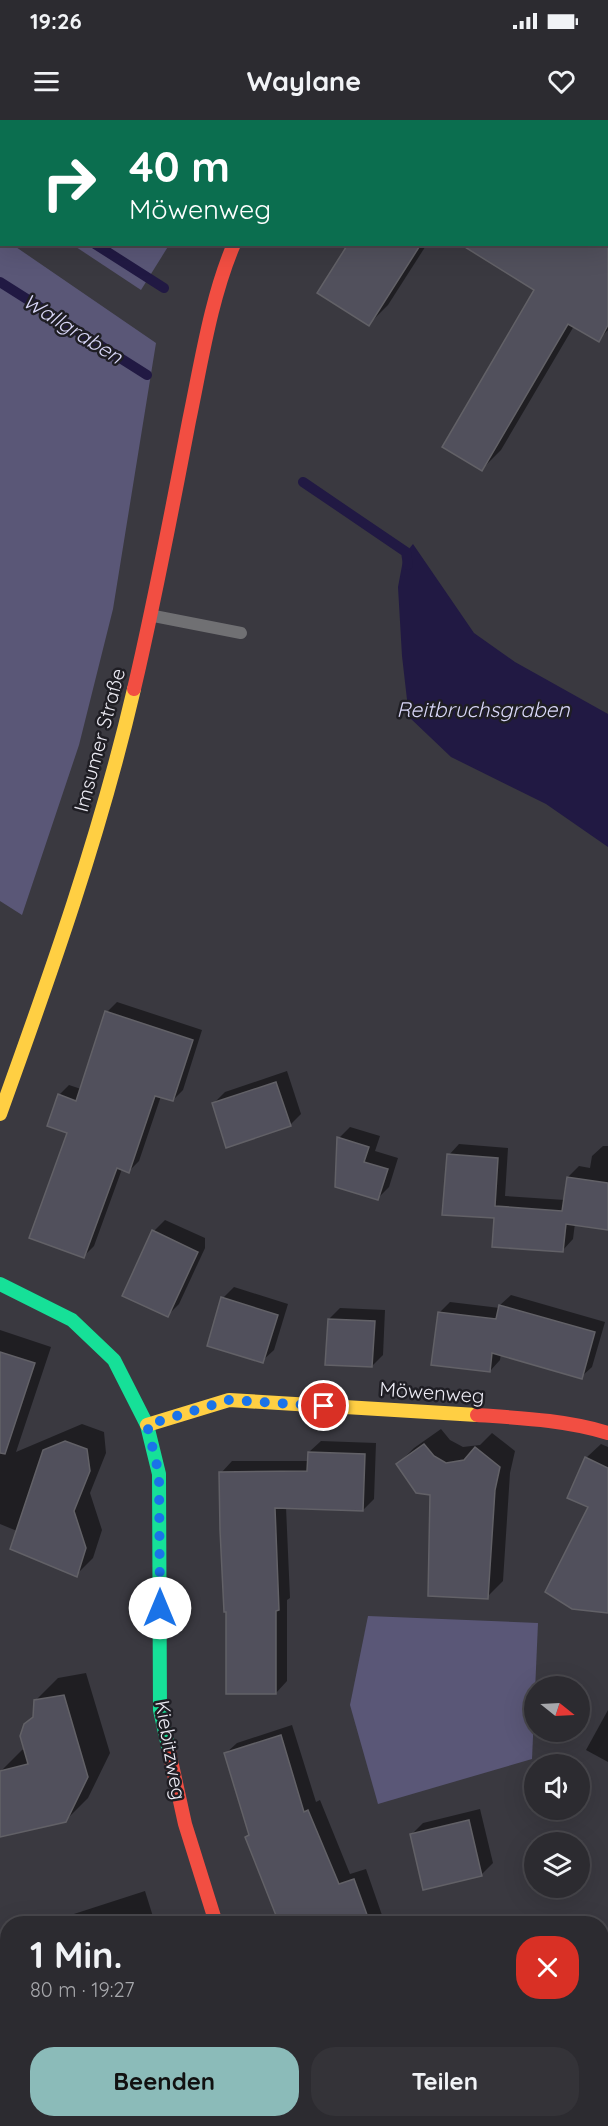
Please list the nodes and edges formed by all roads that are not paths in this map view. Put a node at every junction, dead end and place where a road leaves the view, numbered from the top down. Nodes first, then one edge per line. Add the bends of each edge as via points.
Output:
1 (233, 246) edge
2 (151, 615) junction
3 (241, 633) dead end
4 (0, 1114) edge
5 (0, 1284) edge
6 (147, 1425) junction
7 (608, 1433) edge
8 (214, 1916) edge

1 - 2 street, Imsumer Straße via 224,267 200,367
2 - 3 lane
2 - 4 street, Imsumer Straße via 114,769 58,953
5 - 6 street, Kiebitzweg via 72,1320 114,1360
6 - 7 street, Möwenweg via 229,1400 522,1418
6 - 8 street, Kiebitzweg via 159,1474 160,1710 185,1824

